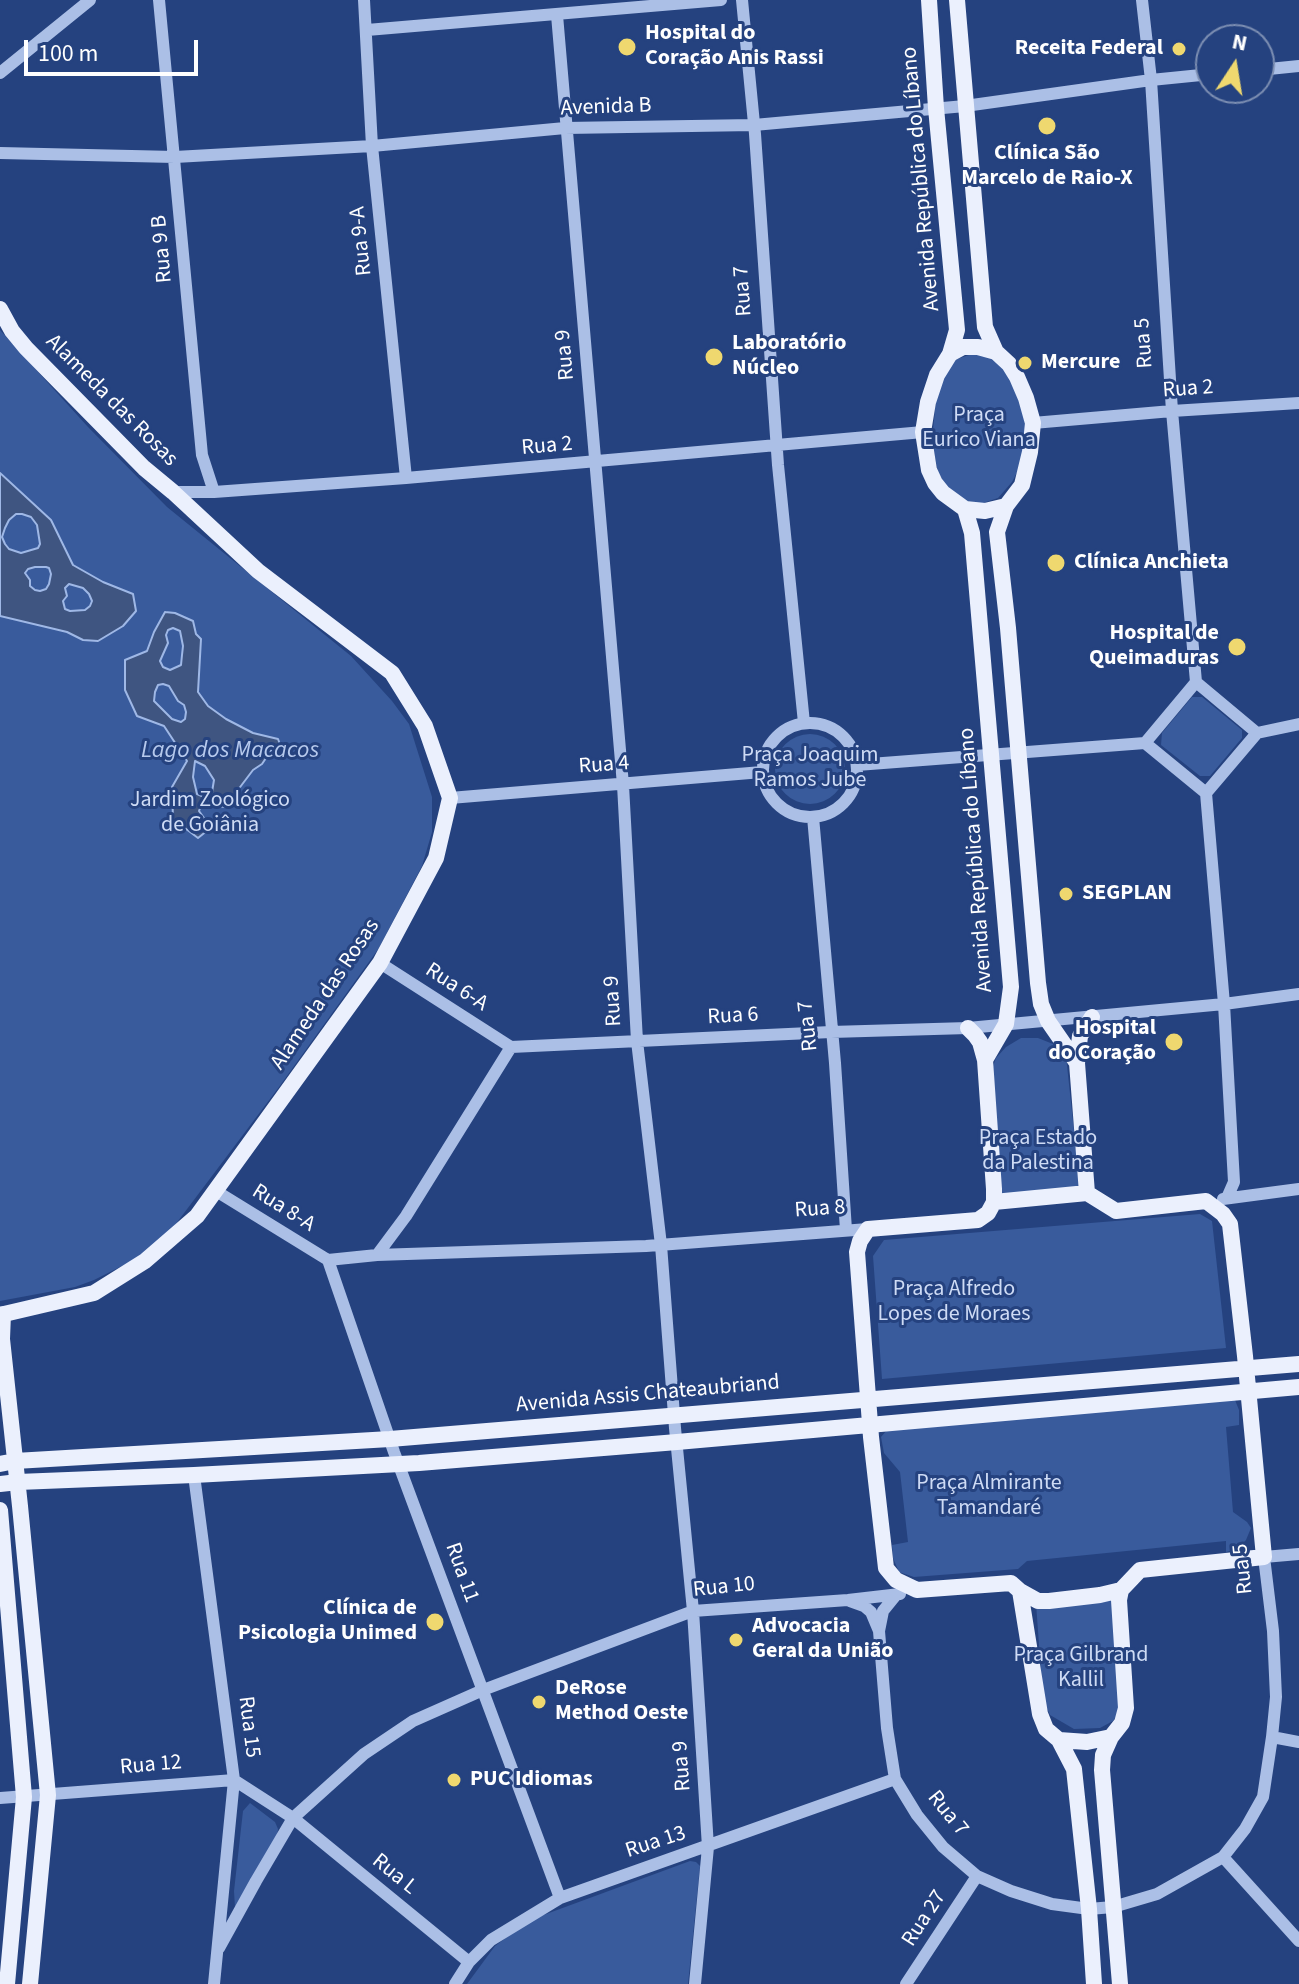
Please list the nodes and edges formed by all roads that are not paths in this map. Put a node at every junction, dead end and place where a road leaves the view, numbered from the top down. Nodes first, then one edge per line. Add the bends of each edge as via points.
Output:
1 (90, 0) edge
2 (159, 0) edge
3 (364, 0) edge
4 (721, 0) edge
5 (742, 0) edge
6 (929, 0) edge
7 (957, 0) edge
8 (1142, 0) edge
9 (557, 15) junction
10 (367, 30) junction
11 (1299, 66) edge
12 (1275, 68) edge
13 (0, 73) edge
14 (1195, 76) edge
15 (1151, 80) junction
16 (965, 106) junction
17 (936, 108) junction
18 (754, 125) junction
19 (565, 128) junction
20 (372, 146) junction
21 (0, 153) edge
22 (175, 157) junction
23 (0, 309) edge
24 (996, 352) junction
25 (950, 354) junction
26 (1299, 403) edge
27 (1172, 411) junction
28 (1033, 423) junction
29 (923, 432) junction
30 (776, 446) junction
31 (596, 463) junction
32 (406, 478) junction
33 (173, 492) junction
34 (214, 492) junction
35 (1006, 506) junction
36 (965, 509) junction
37 (1008, 628) junction
38 (981, 631) junction
39 (1196, 682) junction
40 (804, 723) junction
41 (1299, 724) edge
42 (1257, 733) junction
43 (1145, 743) junction
44 (1018, 752) junction
45 (991, 755) junction
46 (857, 765) junction
47 (762, 772) junction
48 (623, 785) junction
49 (1206, 793) junction
50 (450, 798) junction
51 (813, 817) junction
52 (380, 963) junction
53 (1299, 994) edge
54 (1224, 1004) junction
55 (1092, 1017) junction
56 (1048, 1021) junction
57 (1006, 1024) junction
58 (968, 1028) junction
59 (831, 1032) junction
60 (637, 1041) junction
61 (511, 1047) junction
62 (985, 1060) junction
63 (1077, 1063) junction
64 (1299, 1189) edge
65 (216, 1191) junction
66 (1087, 1193) junction
67 (1227, 1198) junction
68 (1206, 1201) junction
69 (994, 1202) junction
70 (868, 1229) junction
71 (846, 1230) junction
72 (661, 1245) junction
73 (377, 1255) junction
74 (328, 1260) junction
75 (2, 1314) edge
76 (1, 1339) edge
77 (1299, 1364) edge
78 (1246, 1368) junction
79 (1299, 1387) edge
80 (1247, 1392) junction
81 (868, 1400) junction
82 (675, 1415) junction
83 (870, 1424) junction
84 (390, 1439) junction
85 (677, 1442) junction
86 (7, 1463) edge
87 (399, 1464) junction
88 (194, 1475) junction
89 (18, 1482) junction
90 (0, 1484) edge
91 (0, 1510) edge
92 (1299, 1554) edge
93 (1264, 1557) junction
94 (917, 1590) junction
95 (1121, 1590) junction
96 (1020, 1591) junction
97 (896, 1595) junction
98 (848, 1600) junction
99 (693, 1611) junction
100 (879, 1631) junction
101 (483, 1690) junction
102 (1111, 1737) junction
103 (1272, 1737) junction
104 (1059, 1740) junction
105 (1299, 1742) edge
106 (895, 1779) junction
107 (234, 1780) junction
108 (48, 1795) junction
109 (24, 1797) junction
110 (0, 1798) edge
111 (293, 1818) junction
112 (708, 1847) junction
113 (1223, 1857) junction
114 (977, 1876) junction
115 (560, 1898) junction
116 (1113, 1907) junction
117 (1089, 1909) junction
118 (1299, 1941) edge
119 (219, 1948) junction
120 (469, 1962) junction
121 (7, 1984) edge
122 (30, 1984) edge
123 (214, 1984) edge
124 (455, 1984) edge
125 (695, 1984) edge
126 (906, 1984) edge
127 (1094, 1984) edge
128 (1120, 1984) edge

1 - 13 street
2 - 22 street, Rua 9 B
3 - 10 street, Rua 9-A
4 - 9 street
5 - 18 street, Rua 7
6 - 17 main road, Avenida República do Líbano
7 - 16 main road
8 - 15 street, Rua 5
9 - 10 street
9 - 19 street, Rua 9
10 - 20 street, Rua 9-A
11 - 12 street
14 - 15 street, Avenida B
15 - 16 street, Avenida B
15 - 27 street, Rua 5
16 - 17 street, Avenida B
16 - 24 main road via 985,327
17 - 18 street, Avenida B
17 - 25 main road, Avenida República do Líbano via 957,330
18 - 19 street, Avenida B
18 - 30 street, Rua 7
19 - 20 street, Avenida B
19 - 31 street, Rua 9
20 - 22 street, Avenida B
20 - 32 street, Rua 9-A
21 - 22 street, Avenida B
22 - 34 street, Rua 9 B via 202,455
23 - 33 main road, Alameda das Rosas via 26,348
24 - 25 main road via 963,347
24 - 28 main road via 1017,377
25 - 29 main road via 937,375
26 - 27 street, Rua 2
27 - 28 street, Rua 2
27 - 39 street, Rua 5
28 - 35 main road via 1022,485
29 - 30 street, Rua 2
29 - 36 main road via 935,483
30 - 31 street, Rua 2
30 - 40 street, Rua 7
31 - 32 street, Rua 2
31 - 48 street, Rua 9
32 - 34 street, Rua 2
33 - 34 street, Rua 2
33 - 50 main road, Alameda das Rosas via 258,571 392,673 425,726
35 - 36 main road
35 - 37 main road via 997,532
36 - 38 main road, Avenida República do Líbano
37 - 38 main road
37 - 44 main road
38 - 45 main road, Avenida República do Líbano
39 - 42 street
39 - 43 street
40 - 46 street via 833,729 845,738
40 - 47 street via 778,734 763,758
41 - 42 street
42 - 49 street
43 - 44 street
43 - 49 street
44 - 45 street
44 - 56 main road via 1038,983
45 - 46 street
45 - 57 main road, Avenida República do Líbano via 1011,987
46 - 51 street via 851,794 841,806
47 - 48 street, Rua 4
47 - 51 street via 765,787 784,810
48 - 50 street, Rua 4
48 - 60 street, Rua 9
49 - 54 street
50 - 52 main road, Alameda das Rosas via 436,858
51 - 59 street, Rua 7
52 - 61 street, Rua 6-A
52 - 65 main road, Alameda das Rosas
53 - 54 street, Rua 6
54 - 55 street, Rua 6
54 - 67 street via 1234,1182
55 - 56 street, Rua 6
55 - 63 main road via 1080,1036
56 - 57 street, Rua 6
56 - 63 main road
57 - 58 street, Rua 6
57 - 62 main road, Avenida República do Líbano
58 - 59 street, Rua 6
58 - 62 main road via 980,1042
59 - 60 street, Rua 6
59 - 71 street, Rua 7
60 - 61 street, Rua 6
60 - 72 street, Rua 9
61 - 73 street
62 - 69 main road
63 - 66 main road
64 - 67 street
65 - 74 street, Rua 8-A
65 - 75 main road, Alameda das Rosas via 197,1216 145,1261 94,1293
66 - 68 main road via 1116,1211
66 - 69 main road, Rua 8
67 - 68 street
68 - 78 main road, Rua 5 via 1230,1224
69 - 70 main road, Rua 8 via 978,1220
70 - 71 street, Rua 8
70 - 81 main road via 857,1252
71 - 72 street, Rua 8
72 - 73 street, Rua 8
72 - 82 street, Rua 9
73 - 74 street, Rua 8
74 - 84 street, Rua 11
75 - 76 main road
76 - 86 main road
77 - 78 main road, Avenida Assis Chateaubriand
78 - 80 main road, Rua 5
78 - 81 main road, Avenida Assis Chateaubriand
79 - 80 main road
80 - 83 main road
80 - 93 main road, Rua 5
81 - 82 main road, Avenida Assis Chateaubriand
81 - 83 main road
82 - 84 main road, Avenida Assis Chateaubriand
82 - 85 street, Rua 9
83 - 85 main road
83 - 94 main road via 886,1568
84 - 86 main road, Avenida Assis Chateaubriand
84 - 87 street, Rua 11
85 - 87 main road
85 - 99 street, Rua 9
86 - 89 main road
87 - 88 main road
87 - 101 street, Rua 11
88 - 89 main road
88 - 107 street, Rua 15
89 - 90 main road
89 - 108 main road
91 - 109 main road
92 - 93 street, Rua 10
93 - 95 main road, Rua 10 via 1140,1570
93 - 103 street, Rua 5 via 1276,1697
94 - 96 main road, Rua 10 via 1011,1583
94 - 97 street, Rua 10
95 - 96 main road, Rua 10 via 1049,1601
95 - 102 main road via 1126,1708
96 - 104 main road via 1040,1714 1046,1729
97 - 98 street, Rua 10
97 - 100 street, Rua 7 via 883,1611
98 - 99 street, Rua 10
98 - 100 street via 871,1612
99 - 101 street, Rua 10
99 - 112 street, Rua 9
100 - 106 street, Rua 7
101 - 111 street, Rua 10 via 413,1721 364,1754
101 - 115 street, Rua 11
102 - 104 main road
102 - 116 main road via 1102,1770
103 - 105 street
103 - 113 street, Rua 5 via 1263,1797
104 - 117 main road via 1074,1769
106 - 112 street, Rua 13
106 - 114 street, Rua 7 via 943,1847
107 - 108 street, Rua 12
107 - 111 street
107 - 119 street, Rua 15
108 - 109 street, Rua 12
108 - 122 main road
109 - 110 street, Rua 12
109 - 121 main road
111 - 119 street, Rua 10
111 - 120 street, Rua L
112 - 115 street, Rua 13
112 - 125 street, Rua 9
113 - 116 street, Rua 5 via 1157,1894
113 - 118 street
114 - 117 street, Rua 7 via 1052,1904
114 - 126 street, Rua 27
115 - 120 street, Rua 13 via 491,1940
116 - 117 street, Rua 7
116 - 128 main road
117 - 127 main road
119 - 123 street, Rua 15
120 - 124 street, Rua 13

